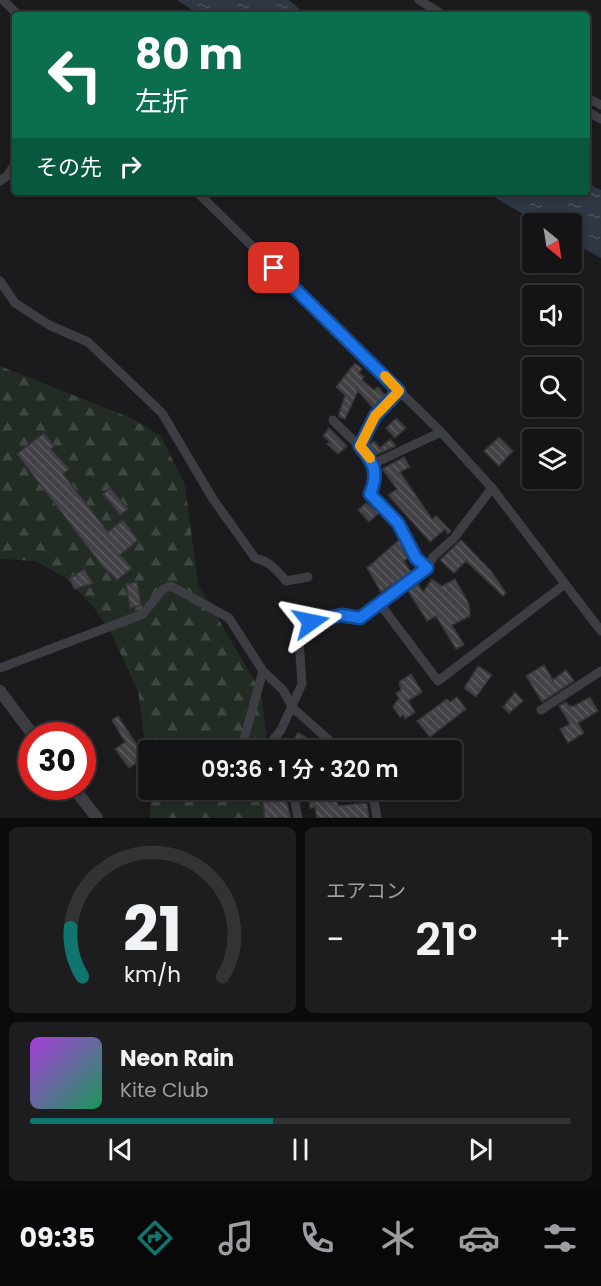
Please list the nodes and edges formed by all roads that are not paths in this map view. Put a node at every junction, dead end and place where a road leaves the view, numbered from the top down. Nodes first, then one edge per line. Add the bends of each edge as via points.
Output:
1 (3, 0) edge
2 (419, 0) edge
3 (15, 12) edge
4 (438, 12) edge
5 (12, 168) edge
6 (0, 181) edge
7 (200, 195) edge
8 (0, 281) edge
9 (399, 391) junction
10 (333, 420) dead end
11 (441, 432) junction
12 (360, 446) junction
13 (373, 464) junction
14 (492, 488) junction
15 (427, 568) junction
16 (308, 577) dead end
17 (565, 584) junction
18 (380, 604) junction
19 (601, 631) edge
20 (0, 668) edge
21 (263, 671) junction
22 (601, 671) edge
23 (0, 691) edge
24 (293, 708) junction
25 (541, 710) dead end
26 (23, 722) edge
27 (244, 740) edge
28 (273, 740) edge
29 (329, 740) edge
30 (83, 800) edge
31 (296, 800) edge
32 (373, 800) edge
33 (97, 818) edge
34 (298, 818) edge
35 (377, 818) edge

1 - 3 street
2 - 4 street
5 - 6 street
7 - 9 street
8 - 16 street via 15,303 49,325 88,342 162,413 213,499 255,558 276,569 286,581
9 - 11 street
9 - 12 street via 375,416
10 - 12 street
11 - 13 street
11 - 14 street
12 - 13 street
13 - 15 street via 376,480 370,494 398,523 416,558
14 - 15 street
14 - 17 street
15 - 18 street
17 - 18 street via 438,681
17 - 19 street
18 - 24 street via 360,618 341,615 298,625 302,684
20 - 21 street via 143,614 171,586 229,618
21 - 24 street via 283,690
21 - 27 street
22 - 25 street
23 - 26 street
24 - 28 street
24 - 29 street
30 - 33 street
31 - 34 street
32 - 35 street

